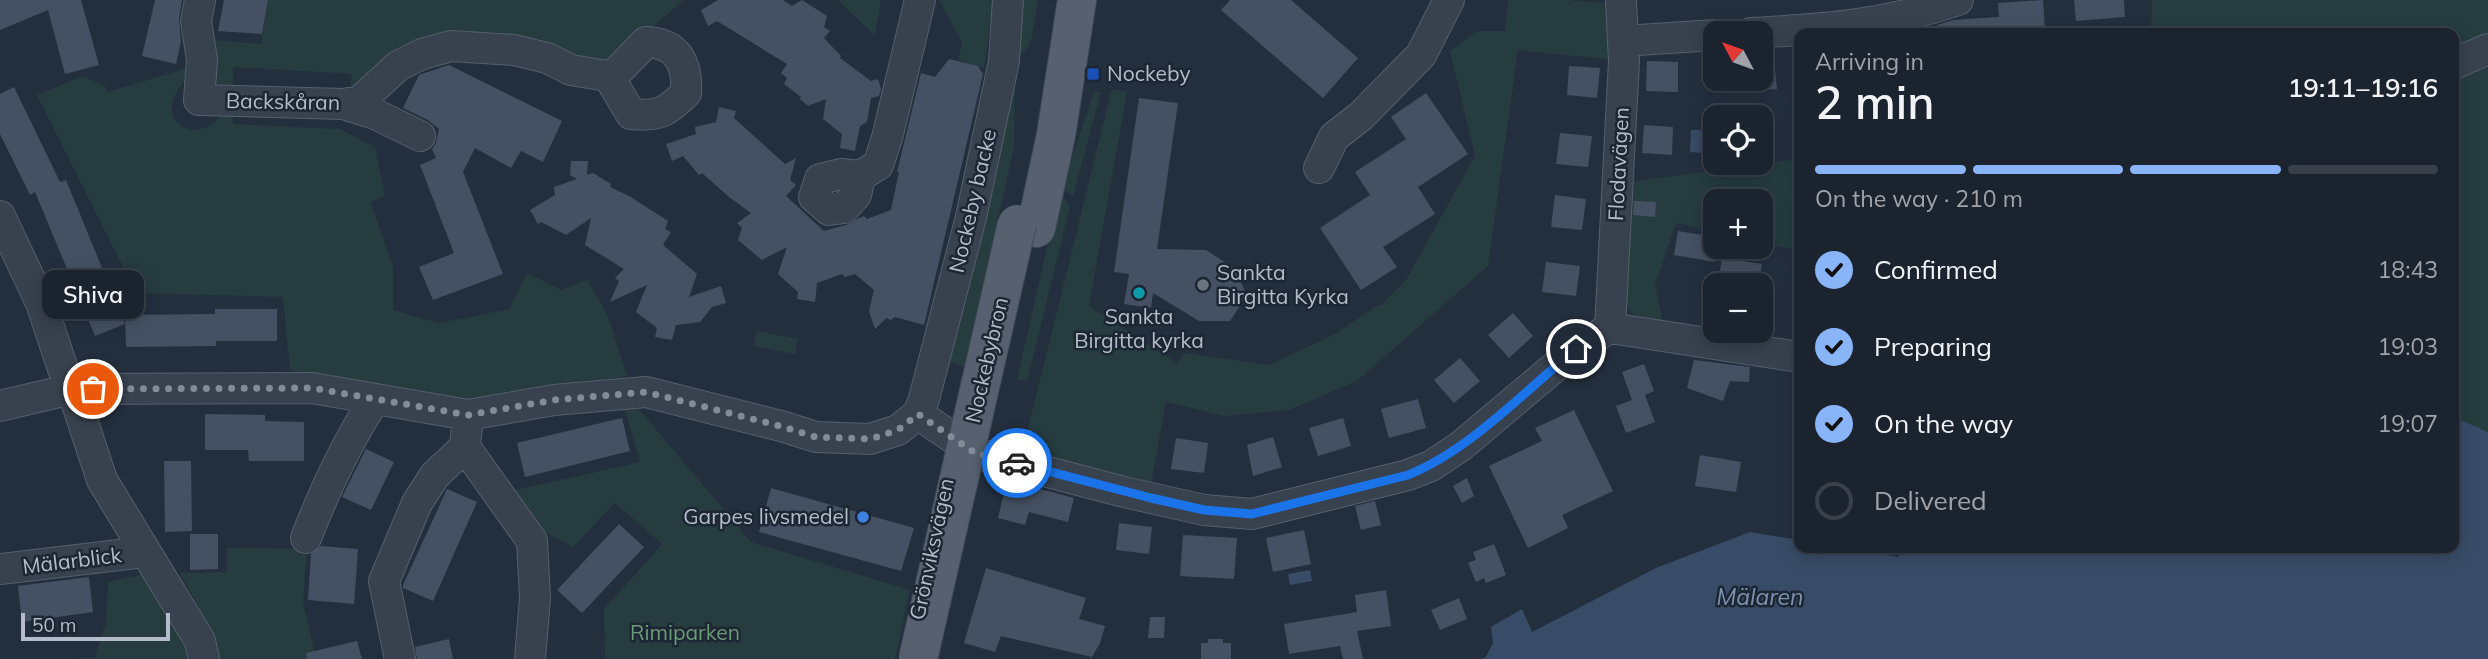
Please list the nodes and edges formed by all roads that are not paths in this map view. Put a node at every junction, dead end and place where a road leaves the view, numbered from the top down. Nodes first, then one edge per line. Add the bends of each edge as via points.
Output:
1 (200, 0) edge
2 (920, 0) edge
3 (1008, 0) edge
4 (1056, 0) edge
5 (1077, 0) edge
6 (1449, 0) edge
7 (1621, 0) edge
8 (1958, 0) edge
9 (1844, 28) edge
10 (1794, 31) edge
11 (1773, 32) edge
12 (1703, 36) edge
13 (1623, 41) junction
14 (2488, 49) edge
15 (2459, 62) edge
16 (613, 77) dead end
17 (343, 104) junction
18 (419, 136) dead end
19 (1319, 168) dead end
20 (860, 176) dead end
21 (0, 216) edge
22 (1026, 226) junction
23 (1611, 328) junction
24 (1794, 355) edge
25 (72, 389) junction
26 (375, 398) junction
27 (0, 406) edge
28 (921, 406) junction
29 (468, 415) junction
30 (954, 440) junction
31 (465, 447) junction
32 (306, 538) dead end
33 (144, 552) junction
34 (0, 569) edge
35 (204, 659) edge
36 (400, 659) edge
37 (530, 659) edge
38 (909, 659) edge
39 (918, 659) edge
40 (934, 659) edge

1 - 17 street, Backskåran via 196,21 201,60 199,100
2 - 20 street via 878,165
3 - 28 street, Nockeby backe via 1004,61 971,217
4 - 22 main road
5 - 22 main road via 1056,135
6 - 19 street via 1421,55 1334,137
7 - 13 street, Flodavägen
8 - 9 street
10 - 11 street
12 - 13 street
13 - 23 street, Flodavägen
14 - 15 street
16 - 17 street, Backskåran via 571,70 514,50 451,46 398,66 360,101
17 - 18 street
21 - 25 street, Mälarblick via 41,303
22 - 39 main road, Nockebybron, bridge
22 - 40 main road, Nockebybron
23 - 24 street
23 - 30 street via 1576,349 1431,466 1252,514 1204,510 1124,492 975,453
25 - 26 street via 312,388
25 - 27 street
25 - 33 street, Mälarblick via 102,480
26 - 29 street
26 - 32 street via 324,492
28 - 29 street via 898,430 870,439 816,437 646,392 554,400
28 - 30 street
29 - 31 street
30 - 38 street, Grönviksvägen
31 - 36 street via 435,475 417,503 384,581
31 - 37 street via 532,541 535,598
33 - 34 street, Mälarblick
33 - 35 street, Mälarblick via 200,641

